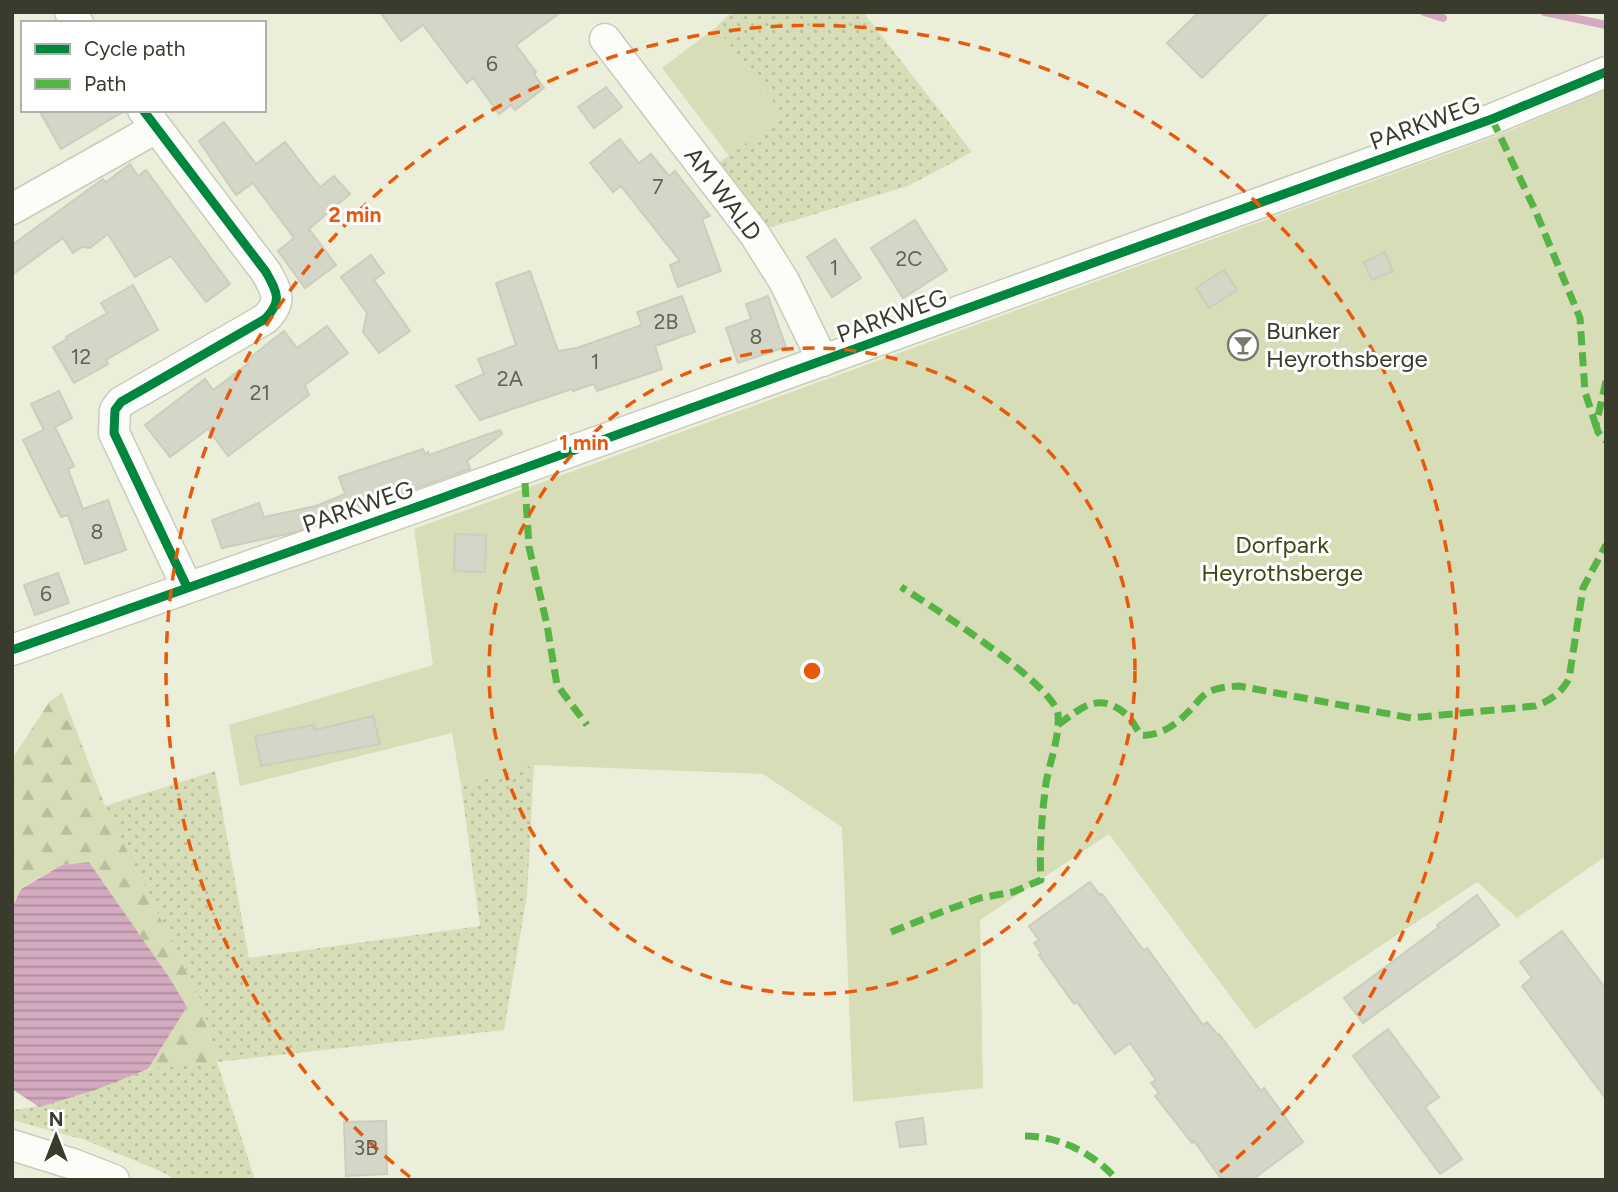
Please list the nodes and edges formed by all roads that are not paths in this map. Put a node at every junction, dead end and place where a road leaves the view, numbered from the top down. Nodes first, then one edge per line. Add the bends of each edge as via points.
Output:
1 (605, 38) dead end
2 (1606, 72) edge
3 (150, 119) edge
4 (12, 209) edge
5 (823, 361) junction
6 (187, 587) junction
7 (12, 650) edge
8 (12, 1144) edge
9 (114, 1180) edge

1 - 5 street, AM WALD via 755,235 784,281
2 - 5 street, PARKWEG via 1492,119
3 - 4 street
3 - 6 street via 265,272 277,300 265,319 121,402 115,410 114,433
5 - 6 street, PARKWEG
6 - 7 street, PARKWEG
8 - 9 street

